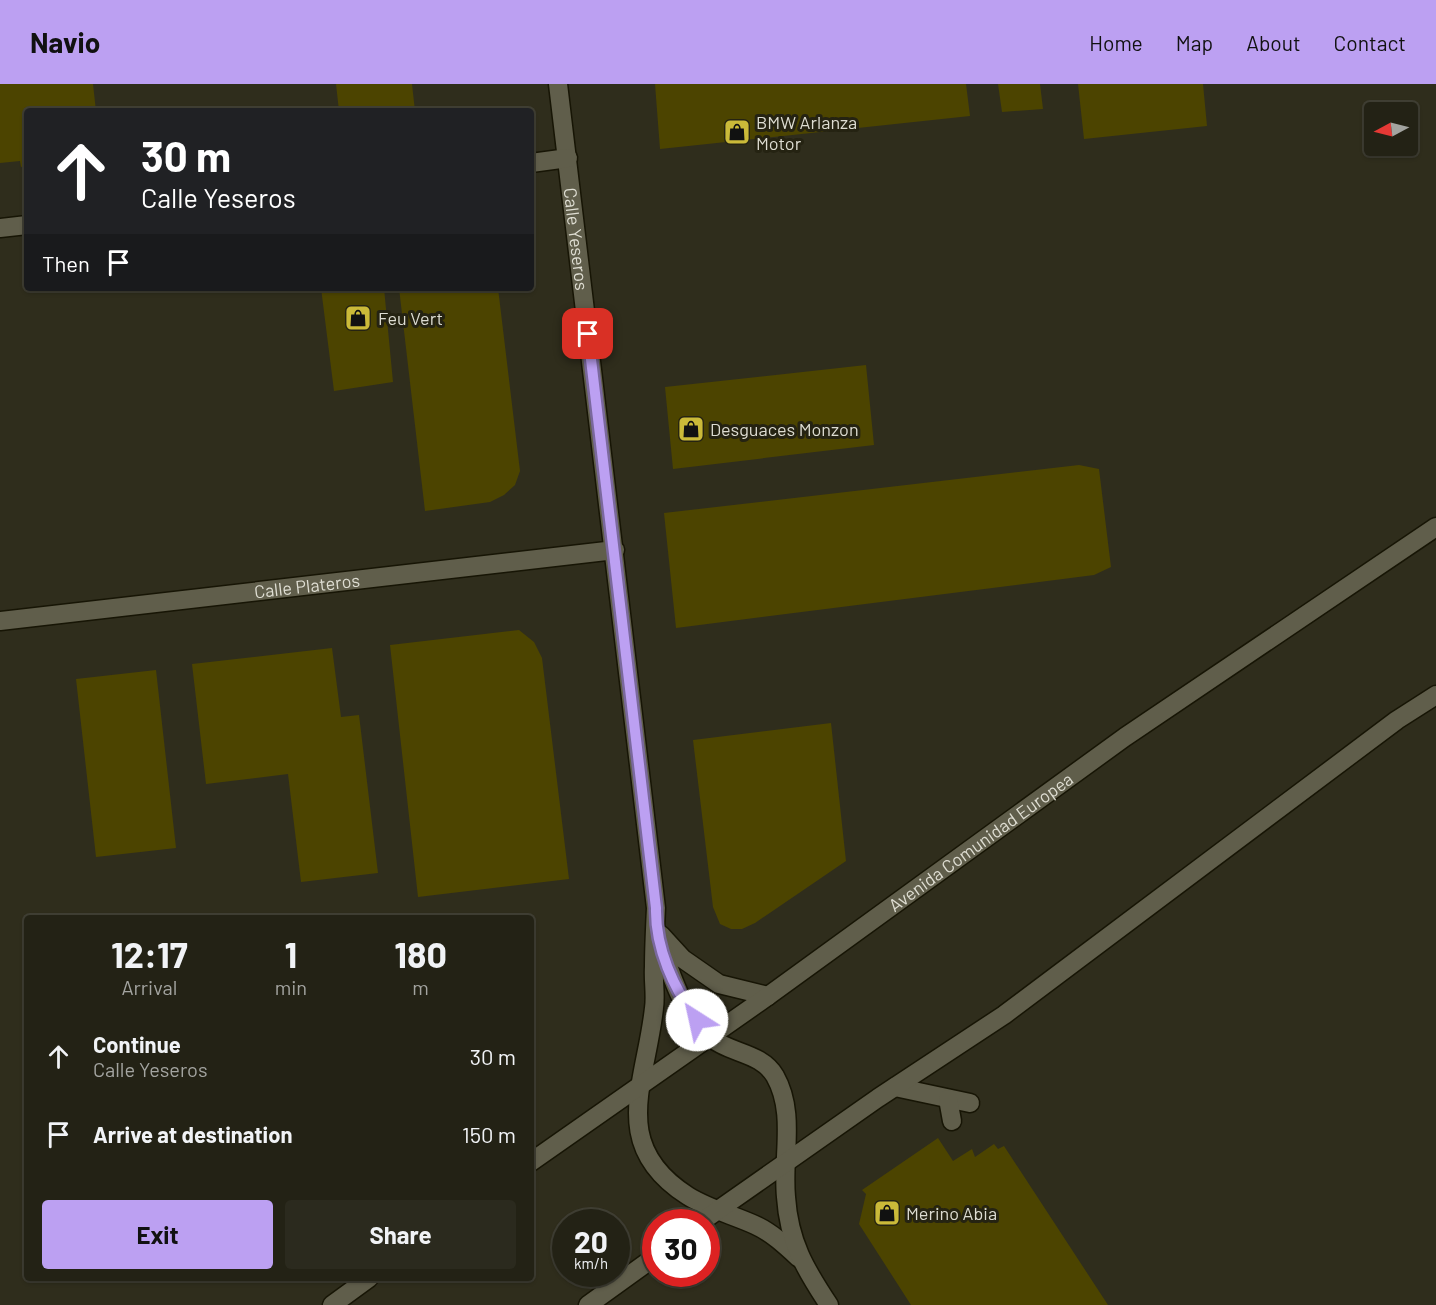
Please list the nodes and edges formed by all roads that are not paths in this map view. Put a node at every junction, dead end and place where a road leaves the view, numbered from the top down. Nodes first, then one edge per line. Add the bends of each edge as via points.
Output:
1 (558, 84) edge
2 (568, 158) junction
3 (534, 163) edge
4 (24, 225) edge
5 (0, 228) edge
6 (1436, 527) edge
7 (615, 550) junction
8 (0, 621) edge
9 (1436, 695) edge
10 (655, 929) junction
11 (768, 996) junction
12 (709, 1036) junction
13 (639, 1087) junction
14 (895, 1087) junction
15 (948, 1099) junction
16 (970, 1103) dead end
17 (952, 1121) dead end
18 (534, 1160) edge
19 (785, 1162) junction
20 (713, 1209) edge
21 (720, 1209) edge
22 (720, 1212) edge
23 (799, 1258) junction
24 (642, 1266) edge
25 (365, 1281) edge
26 (332, 1305) edge
27 (588, 1305) edge
28 (829, 1305) edge

1 - 2 street, Calle Yeseros
2 - 3 street
2 - 7 street, Calle Yeseros
4 - 5 street
6 - 11 street, Avenida Comunidad Europea via 1125,737
7 - 8 street, Calle Plateros
7 - 10 street, Calle Yeseros via 656,908
9 - 14 street via 1397,720 1004,1015
10 - 11 street via 683,959 719,984
10 - 12 street via 675,986
10 - 13 street, Calle Yeseros via 655,1004 649,1051
11 - 12 street, Avenida Comunidad Europea
12 - 13 street, Avenida Comunidad Europea
12 - 19 street via 765,1064 774,1075 788,1115
13 - 18 street, Avenida Comunidad Europea
13 - 20 street via 637,1128 645,1153 688,1196
14 - 15 street
14 - 19 street
15 - 16 street
15 - 17 street
19 - 21 street
19 - 23 street via 786,1199
22 - 23 street via 757,1226
23 - 28 street
24 - 27 street
25 - 26 street

